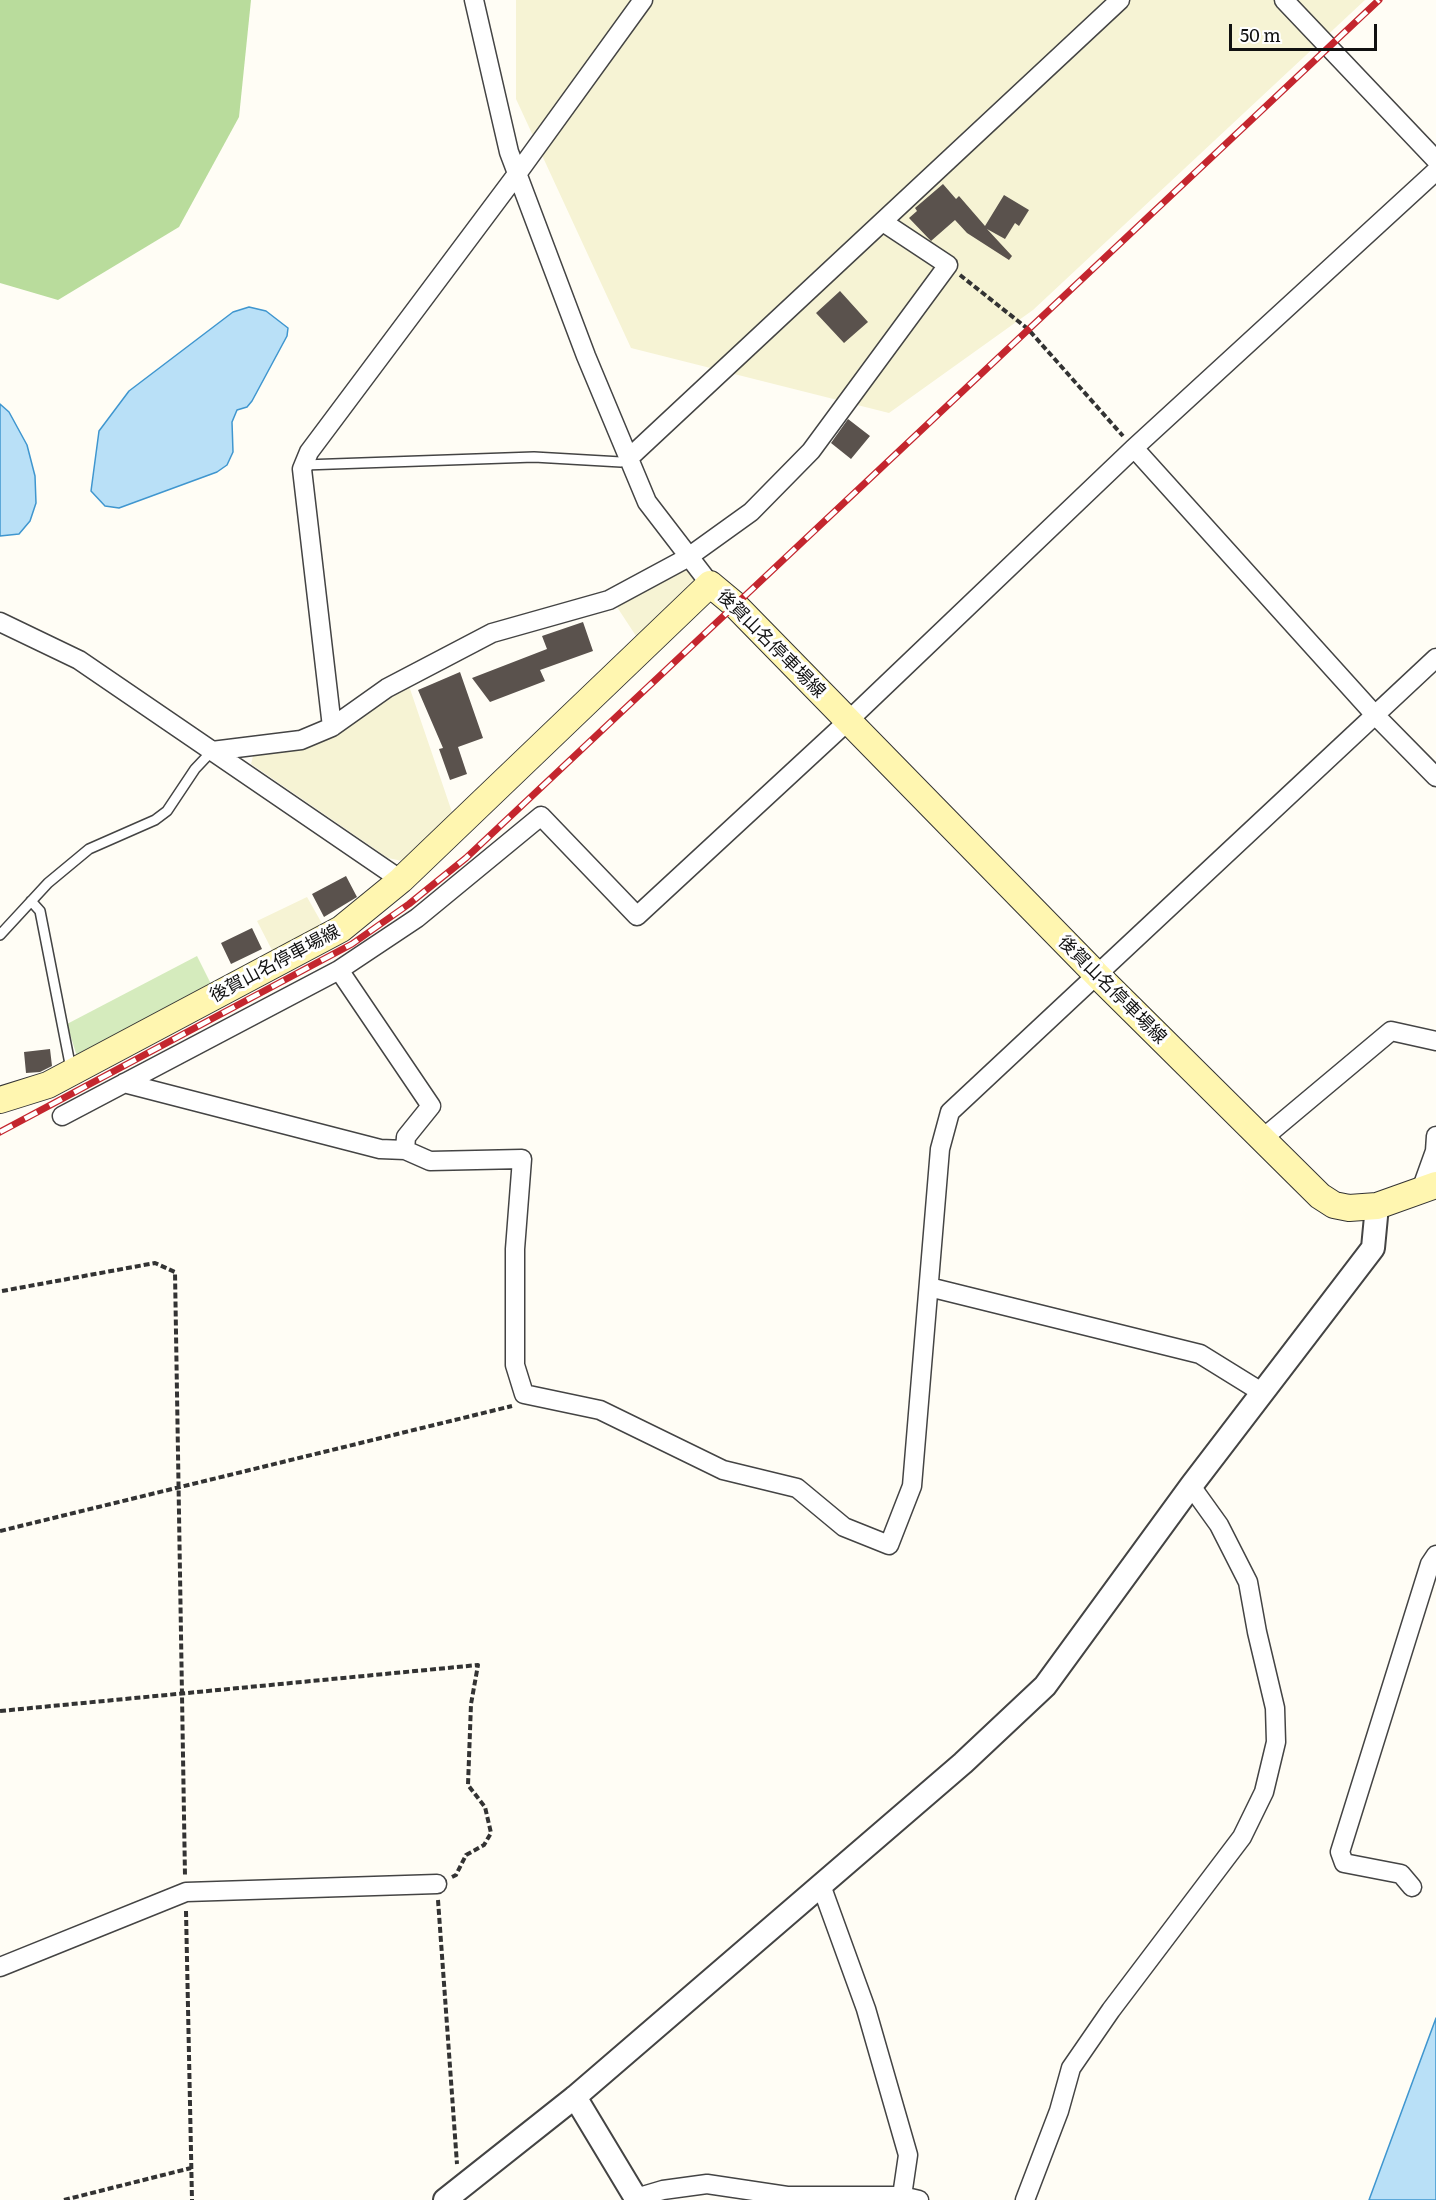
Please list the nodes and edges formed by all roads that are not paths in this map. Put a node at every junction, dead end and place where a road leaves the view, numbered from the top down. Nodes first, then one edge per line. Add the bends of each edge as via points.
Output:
1 (474, 0) edge
2 (643, 0) edge
3 (1120, 0) edge
4 (1284, 0) edge
5 (1436, 160) edge
6 (1436, 171) edge
7 (517, 174) junction
8 (883, 222) junction
9 (1134, 448) junction
10 (629, 458) junction
11 (304, 465) junction
12 (687, 558) junction
13 (710, 584) junction
14 (0, 622) edge
15 (1436, 658) edge
16 (1375, 715) junction
17 (849, 721) junction
18 (332, 727) junction
19 (212, 751) junction
20 (1436, 777) edge
21 (400, 880) junction
22 (31, 901) junction
23 (0, 935) edge
24 (339, 970) junction
25 (1098, 976) junction
26 (1436, 1041) edge
27 (72, 1072) junction
28 (124, 1083) junction
29 (0, 1100) edge
30 (62, 1116) dead end
31 (1436, 1136) edge
32 (1262, 1138) junction
33 (405, 1150) junction
34 (1428, 1188) edge
35 (1377, 1206) junction
36 (929, 1287) junction
37 (1263, 1393) junction
38 (1191, 1486) junction
39 (1436, 1555) edge
40 (437, 1884) road end
41 (821, 1885) junction
42 (1412, 1887) dead end
43 (0, 1967) edge
44 (575, 2097) junction
45 (452, 2195) edge
46 (911, 2198) edge
47 (636, 2199) edge
48 (1025, 2200) edge

1 - 7 street
2 - 7 street
3 - 8 street
4 - 5 street
6 - 9 street
7 - 10 street
7 - 11 street via 309,452
8 - 10 street
8 - 12 street via 948,265 811,451 751,512
9 - 16 street
9 - 17 street
10 - 11 lane via 621,462 534,457
10 - 12 street via 647,502
11 - 18 street
12 - 13 street
12 - 18 street via 609,600 492,633 387,688
13 - 17 main road, 後賀山名停車場線
13 - 21 main road, 後賀山名停車場線
14 - 19 street via 79,660
15 - 16 street
16 - 20 street
16 - 25 street
17 - 24 street via 637,916 541,816 417,918
17 - 25 main road, 後賀山名停車場線
18 - 19 street via 302,740
19 - 21 street
19 - 22 lane via 167,811 89,849
21 - 27 main road, 後賀山名停車場線 via 341,929
22 - 23 lane
22 - 27 lane via 40,911
24 - 28 street
24 - 33 street via 431,1106 406,1137
25 - 32 main road, 後賀山名停車場線
25 - 36 street via 950,1112 940,1149
26 - 32 street via 1391,1031
27 - 29 main road, 後賀山名停車場線 via 48,1085
28 - 30 street
28 - 33 street via 380,1149
31 - 34 street
32 - 35 main road, 後賀山名停車場線 via 1334,1205
33 - 36 street via 430,1161 522,1159 515,1249 515,1365 524,1394 600,1410 723,1470 798,1488 844,1527 889,1545 912,1486
34 - 35 main road, 後賀山名停車場線
35 - 37 street via 1373,1248
36 - 37 street via 1200,1354
37 - 38 street
38 - 41 street via 1045,1686 963,1763
38 - 48 street via 1219,1525 1248,1582 1275,1708 1276,1742 1264,1792 1242,1837 1071,2068
39 - 42 street via 1340,1852 1344,1863 1401,1875
40 - 43 street via 186,1892
41 - 44 street
41 - 46 street via 866,2009 908,2155
44 - 45 street
44 - 47 street
46 - 47 street via 787,2196 707,2184 663,2190

